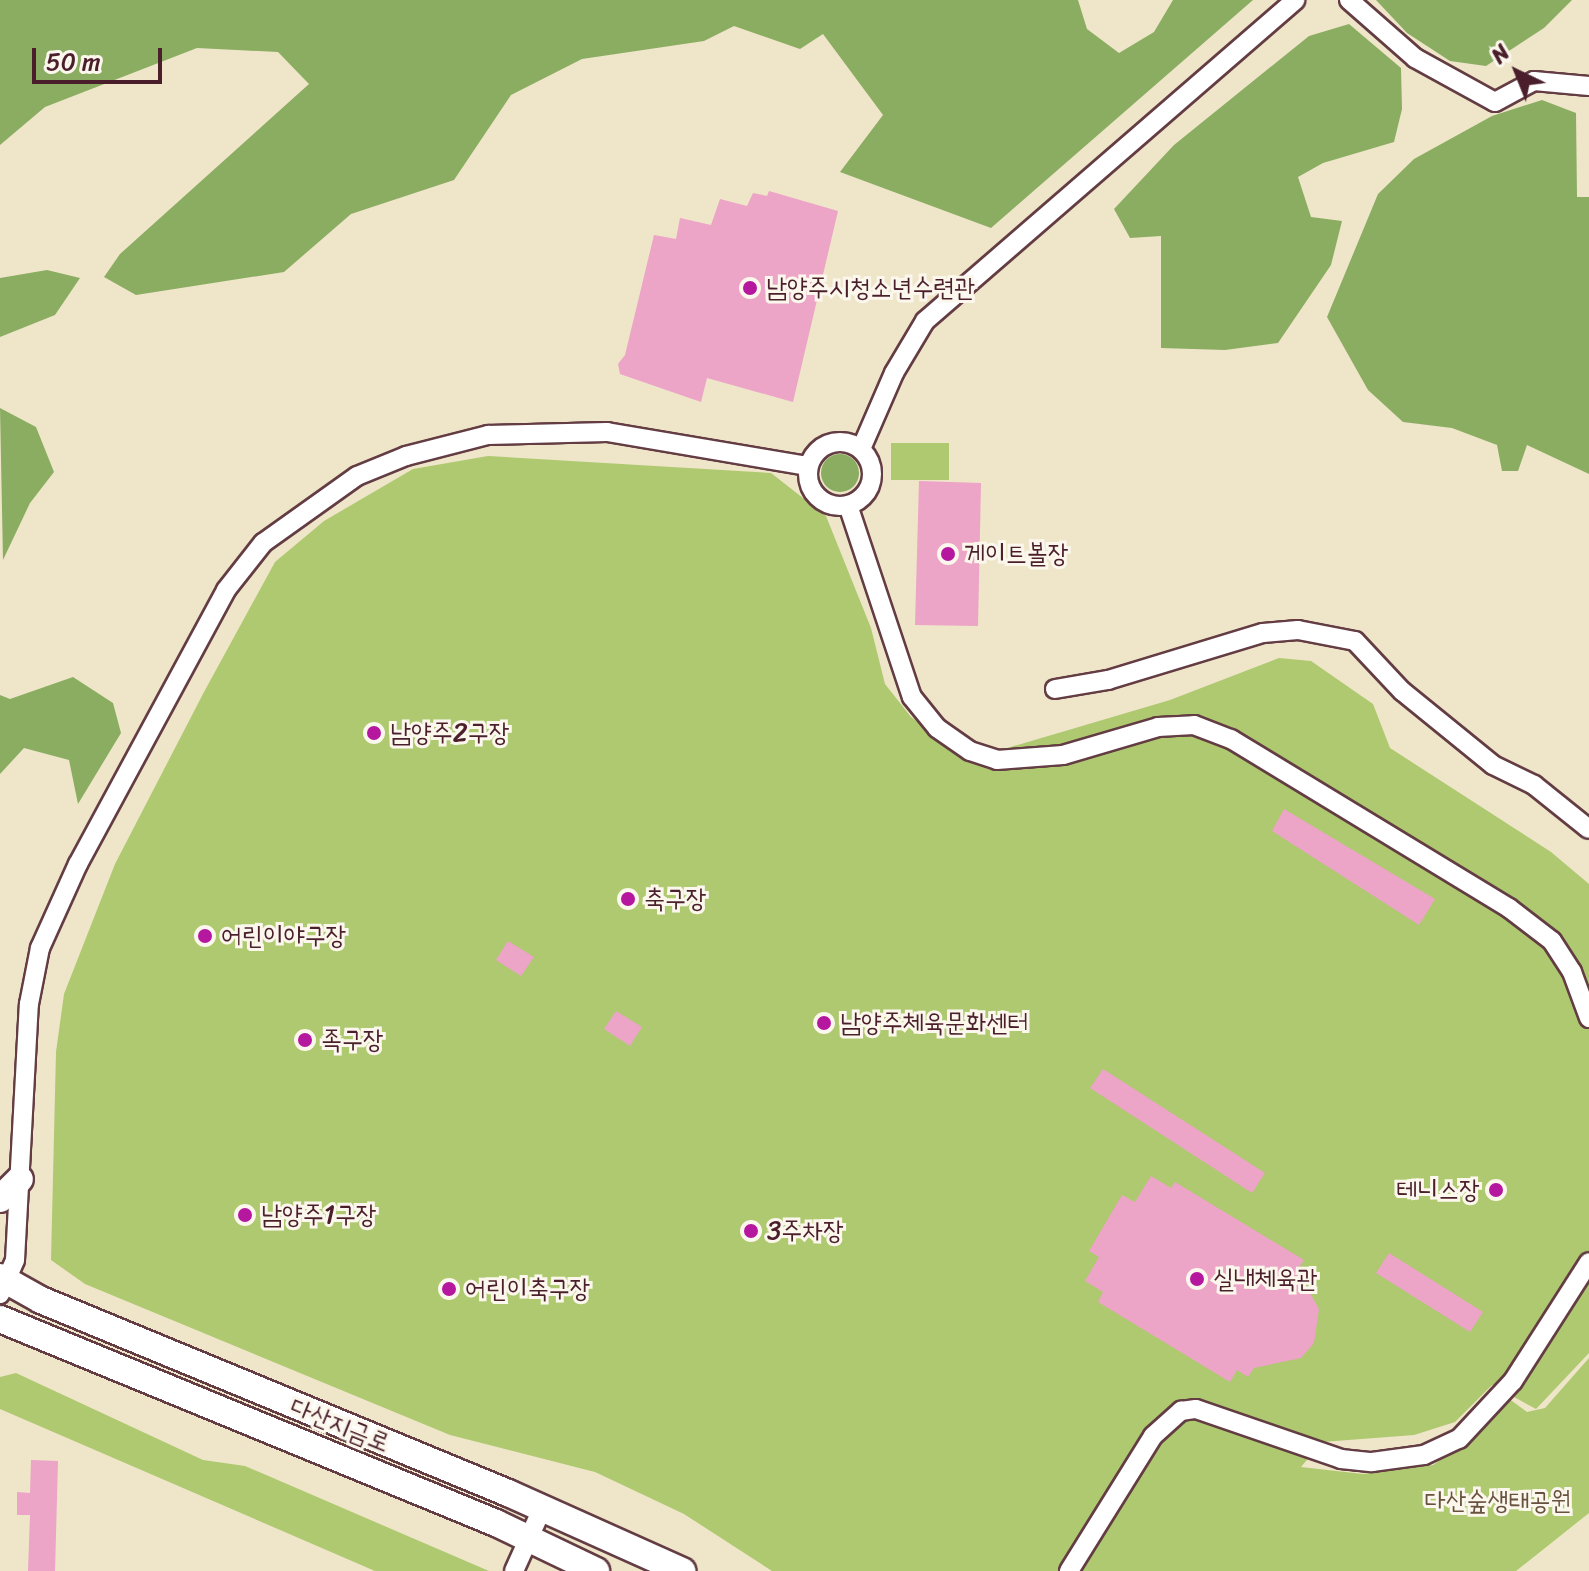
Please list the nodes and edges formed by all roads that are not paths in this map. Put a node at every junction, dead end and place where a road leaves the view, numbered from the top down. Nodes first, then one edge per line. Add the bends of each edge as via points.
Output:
1 (1295, 0) edge
2 (1349, 0) edge
3 (1589, 86) edge
4 (861, 449) junction
5 (808, 466) junction
6 (848, 505) junction
7 (1055, 689) dead end
8 (1589, 829) edge
9 (1589, 1018) edge
10 (20, 1179) junction
11 (0, 1199) edge
12 (1589, 1262) edge
13 (2, 1284) edge
14 (0, 1319) edge
15 (542, 1509) junction
16 (532, 1539) junction
17 (514, 1571) edge
18 (596, 1571) edge
19 (682, 1571) edge
20 (1069, 1571) edge

1 - 4 street via 925,321 894,373
2 - 3 street via 1415,58 1495,102 1534,81
4 - 5 street via 832,442
4 - 6 street via 869,459 872,479 863,497
5 - 6 street via 815,496 833,506
5 - 10 street via 607,432 488,435 406,456 357,476 263,543 226,590 78,864 40,948 29,1004
6 - 9 street via 912,697 937,728 970,751 1013,760 1063,755 1158,727 1194,725 1231,739 1509,908 1552,941 1572,972
7 - 8 street via 1108,680 1263,633 1355,641 1402,691 1493,765 1534,785
10 - 11 street
10 - 13 street via 15,1260
12 - 20 street via 1513,1381 1459,1439 1424,1455 1372,1462 1341,1459 1196,1409 1181,1411 1153,1436
13 - 15 street, 다산지금로
14 - 16 street, 다산지금로
15 - 16 street
15 - 19 street, 다산지금로
16 - 17 street
16 - 18 street, 다산지금로

